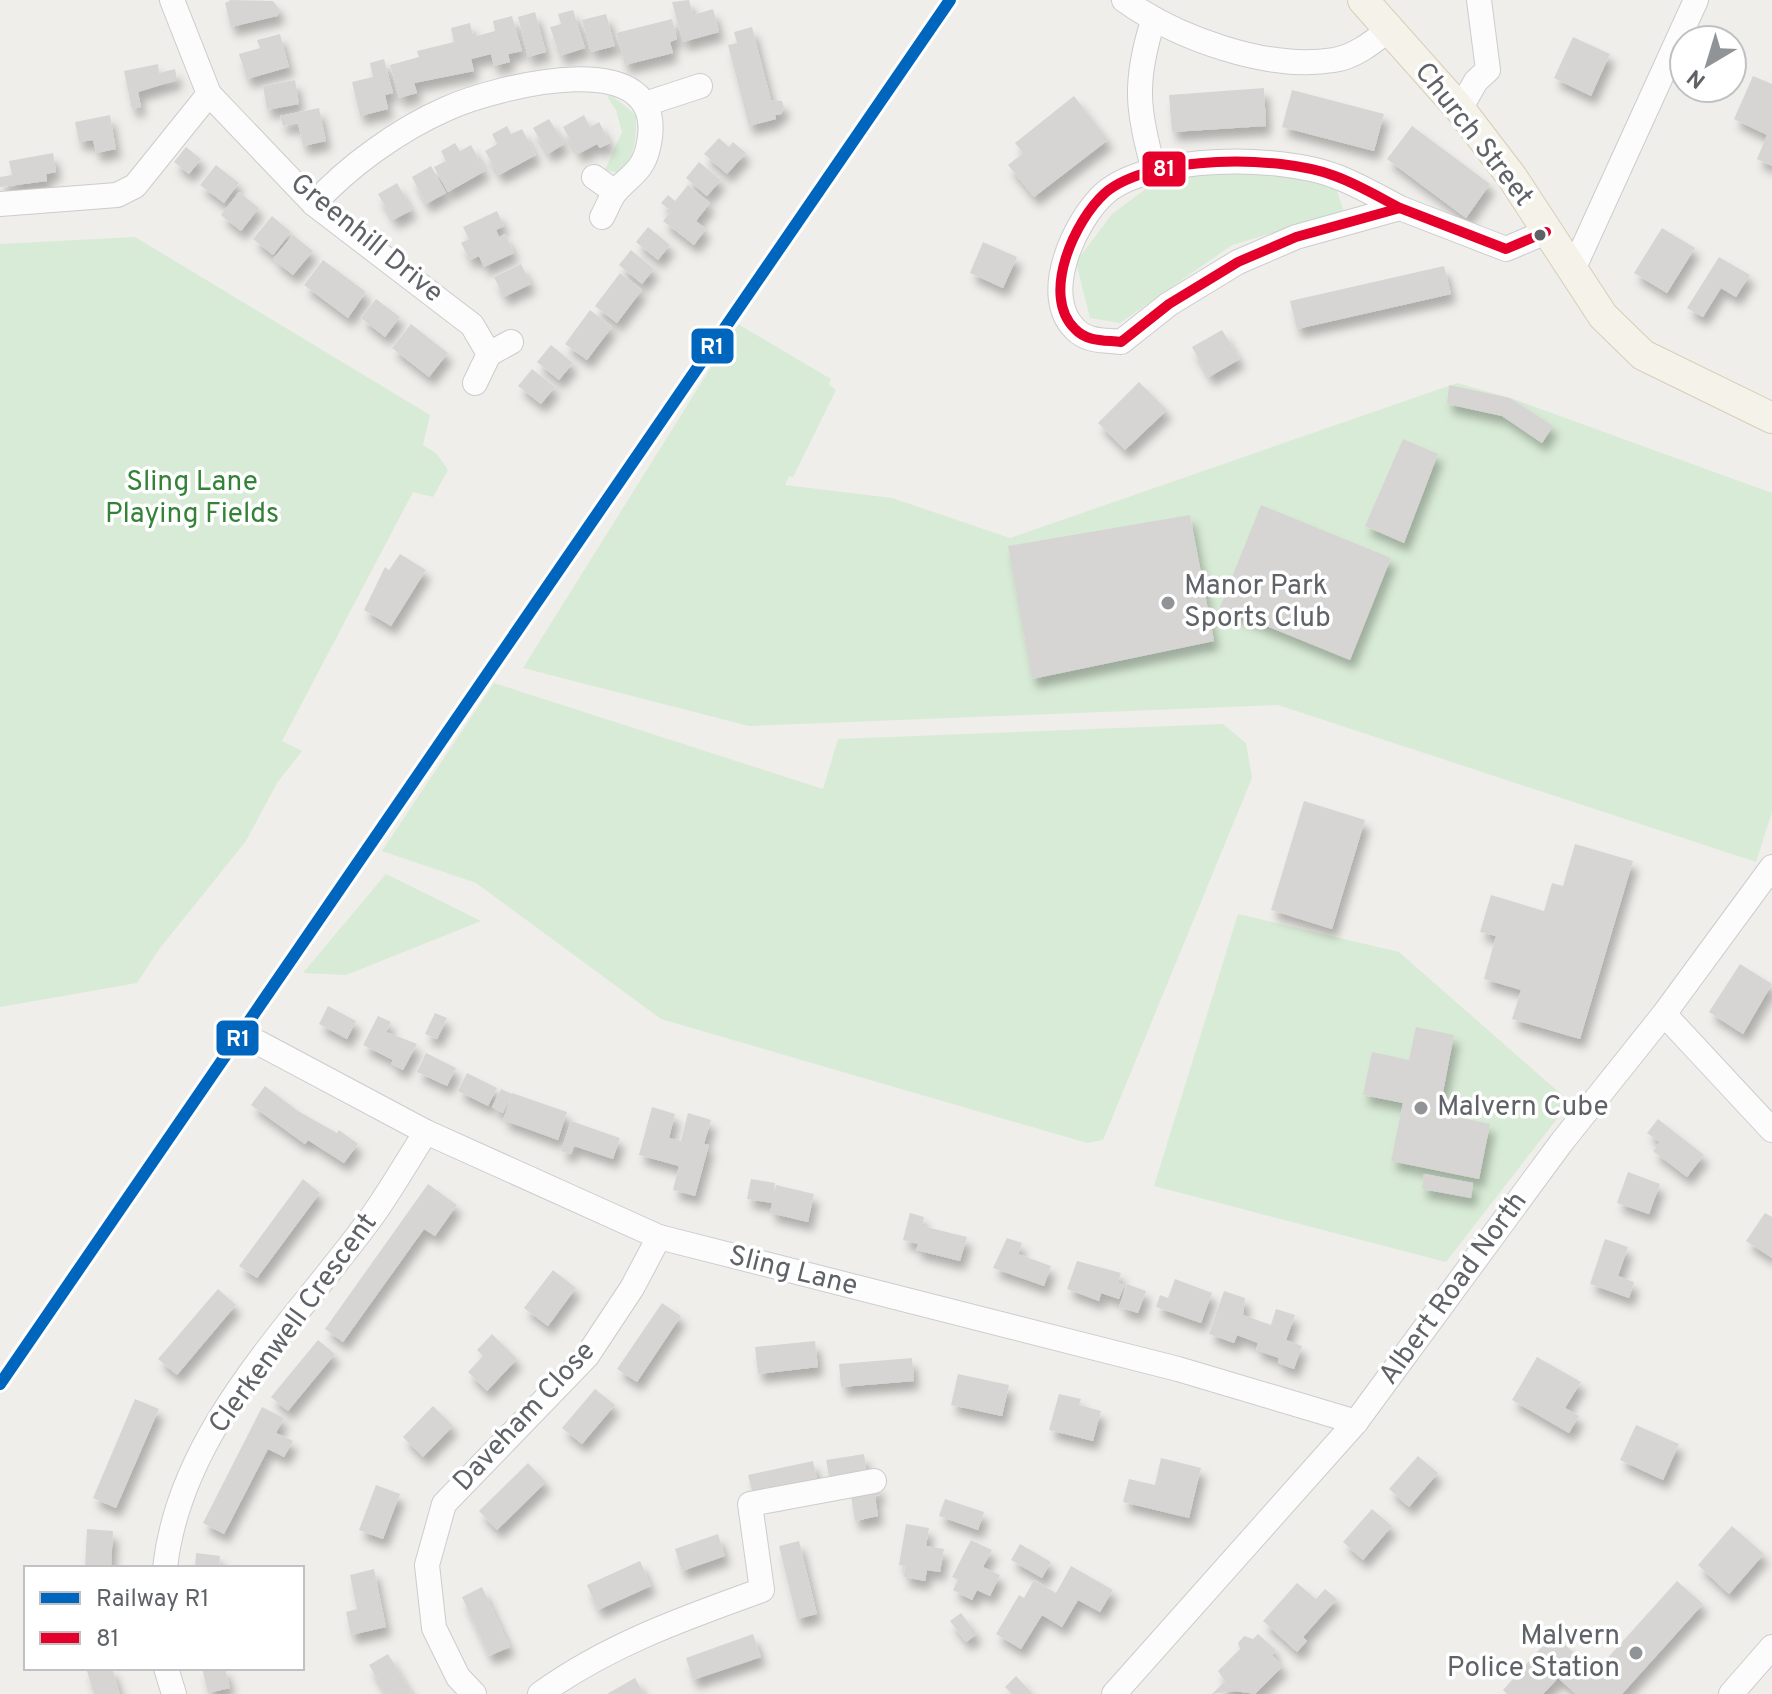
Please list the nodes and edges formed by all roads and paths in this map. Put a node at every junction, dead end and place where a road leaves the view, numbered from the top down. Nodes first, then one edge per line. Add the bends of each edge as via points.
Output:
1 (172, 0) edge
2 (1124, 0) edge
3 (1363, 0) edge
4 (1479, 0) edge
5 (1696, 0) edge
6 (1153, 21) junction
7 (1387, 31) junction
8 (700, 86) dead end
9 (209, 94) junction
10 (645, 104) junction
11 (1460, 109) junction
12 (1154, 170) junction
13 (594, 177) dead end
14 (615, 192) junction
15 (0, 204) edge
16 (314, 204) junction
17 (1400, 208) junction
18 (602, 217) dead end
19 (1546, 232) junction
20 (1572, 272) junction
21 (511, 342) dead end
22 (489, 354) junction
23 (475, 383) dead end
24 (1772, 418) edge
25 (1772, 867) edge
26 (1664, 1014) junction
27 (259, 1043) dead end
28 (1772, 1130) edge
29 (426, 1132) junction
30 (659, 1237) junction
31 (1356, 1422) junction
32 (874, 1481) dead end
33 (165, 1566) edge
34 (1772, 1647) edge
35 (167, 1670) edge
36 (174, 1694) edge
37 (474, 1694) edge
38 (540, 1694) edge
39 (1114, 1694) edge
40 (1731, 1694) edge

1 - 9 street, Greenhill Drive
2 - 6 street
3 - 7 main road, Church Street
4 - 11 street via 1488,70
5 - 20 street
6 - 7 street via 1252,57 1293,59 1334,60 1366,48
6 - 12 street via 1139,85 1140,123
7 - 11 main road, Church Street
8 - 10 street
9 - 15 street via 135,186 117,195
9 - 16 street, Greenhill Drive
10 - 14 street via 648,147 638,173
10 - 16 street via 607,80 506,86 444,109 338,177
11 - 19 main road, Church Street
12 - 17 street via 1203,162 1270,163 1332,175
12 - 17 street via 1106,192 1079,225 1063,265 1060,296 1073,328 1090,339 1121,342 1169,304 1238,262 1296,237
13 - 14 street
14 - 18 street
16 - 22 street, Greenhill Drive via 472,325
17 - 19 street via 1506,249
19 - 20 main road, Church Street
20 - 24 main road, Church Street via 1603,316 1643,355
21 - 22 street
22 - 23 street
25 - 26 street, Albert Road North
26 - 28 street
26 - 31 street, Albert Road North via 1561,1143
27 - 29 street, Sling Lane
29 - 30 street, Sling Lane
29 - 33 street, Clerkenwell Crescent via 373,1214 219,1418 170,1528
30 - 31 street, Sling Lane via 1178,1369
30 - 37 street, Daveham Close via 587,1356 444,1504 427,1565 434,1628 458,1677
31 - 39 street, Albert Road North
32 - 38 street via 750,1504 762,1590 608,1651
34 - 40 street
35 - 36 street

